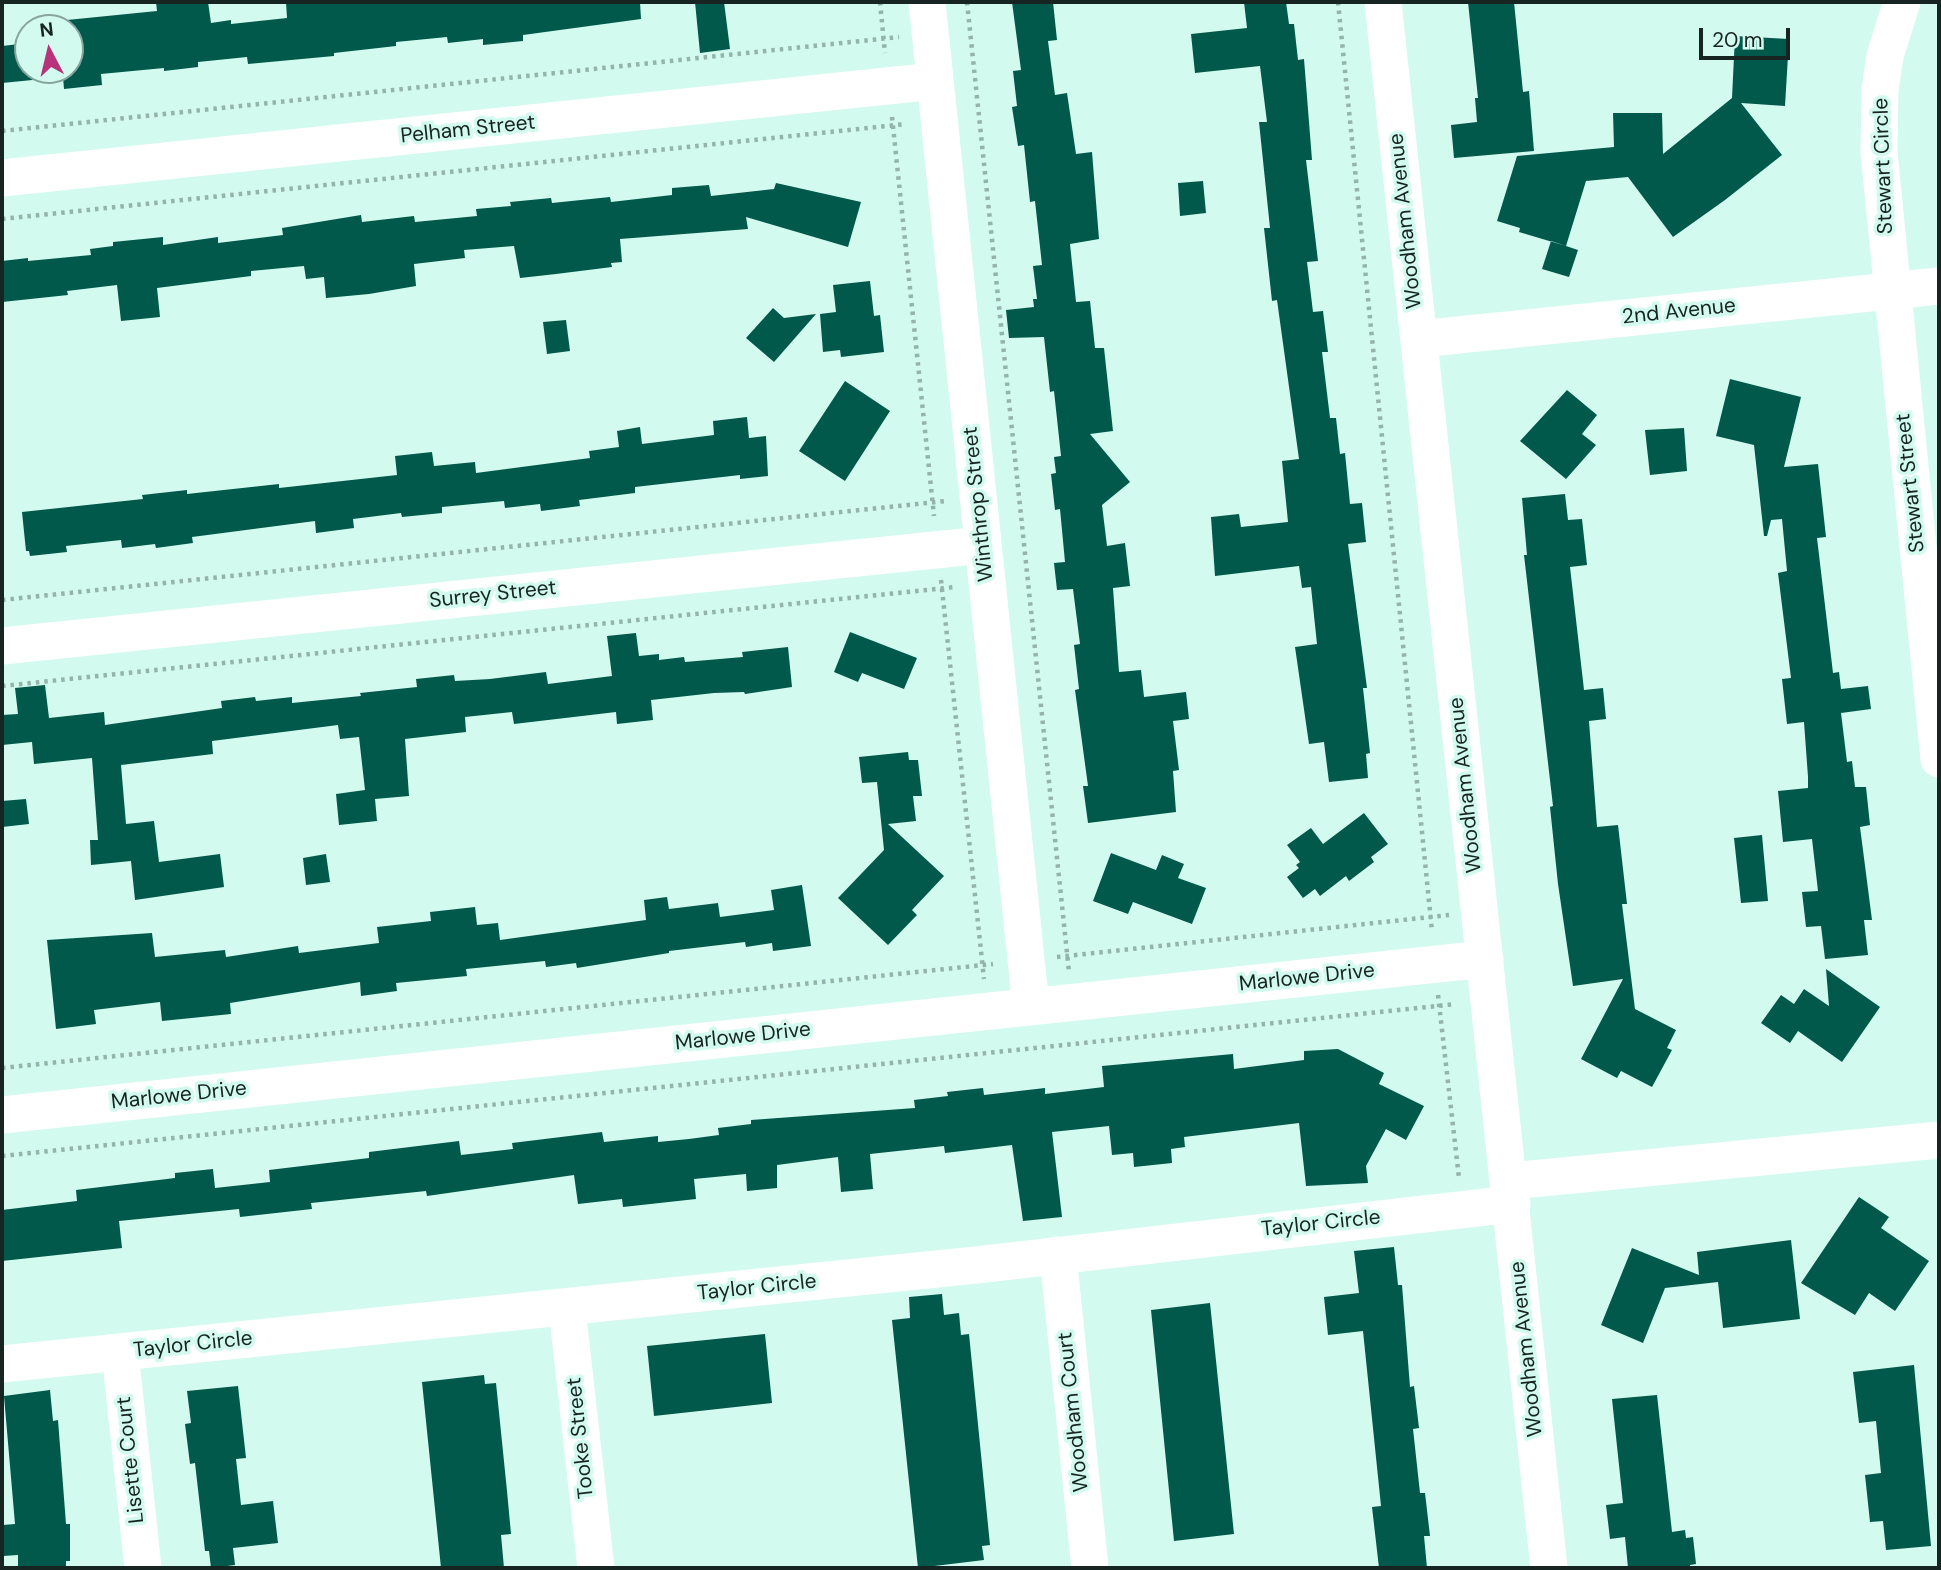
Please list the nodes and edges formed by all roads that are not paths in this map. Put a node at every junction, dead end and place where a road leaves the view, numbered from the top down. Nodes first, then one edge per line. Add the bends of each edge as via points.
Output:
1 (1383, 2) edge
2 (1902, 2) edge
3 (928, 18) edge
4 (935, 81) junction
5 (2, 178) edge
6 (1939, 286) edge
7 (1891, 290) junction
8 (1419, 339) junction
9 (984, 545) junction
10 (2, 646) edge
11 (1939, 759) edge
12 (1485, 959) junction
13 (1031, 1007) junction
14 (2, 1115) edge
15 (1939, 1140) edge
16 (1511, 1193) junction
17 (1058, 1255) junction
18 (567, 1308) junction
19 (120, 1352) junction
20 (2, 1364) edge
21 (143, 1568) edge
22 (596, 1568) edge
23 (1090, 1568) edge
24 (1549, 1568) edge

1 - 8 street, Woodham Avenue
2 - 7 street, Stewart Circle via 1880,90 1879,152
3 - 4 street, Winthrop Street
4 - 5 street, Pelham Street
4 - 9 street, Winthrop Street
6 - 7 street, 2nd Avenue
7 - 8 street, 2nd Avenue
7 - 11 street, Stewart Street
8 - 12 street, Woodham Avenue
9 - 10 street, Surrey Street
9 - 13 street, Winthrop Street
12 - 13 street, Marlowe Drive
12 - 16 street, Woodham Avenue
13 - 14 street, Marlowe Drive
15 - 16 street, Taylor Circle
16 - 17 street, Taylor Circle via 1462,1209
16 - 24 street, Woodham Avenue
17 - 18 street, Taylor Circle
17 - 23 street, Woodham Court
18 - 19 street, Taylor Circle
18 - 22 street, Tooke Street
19 - 20 street, Taylor Circle
19 - 21 street, Lisette Court

